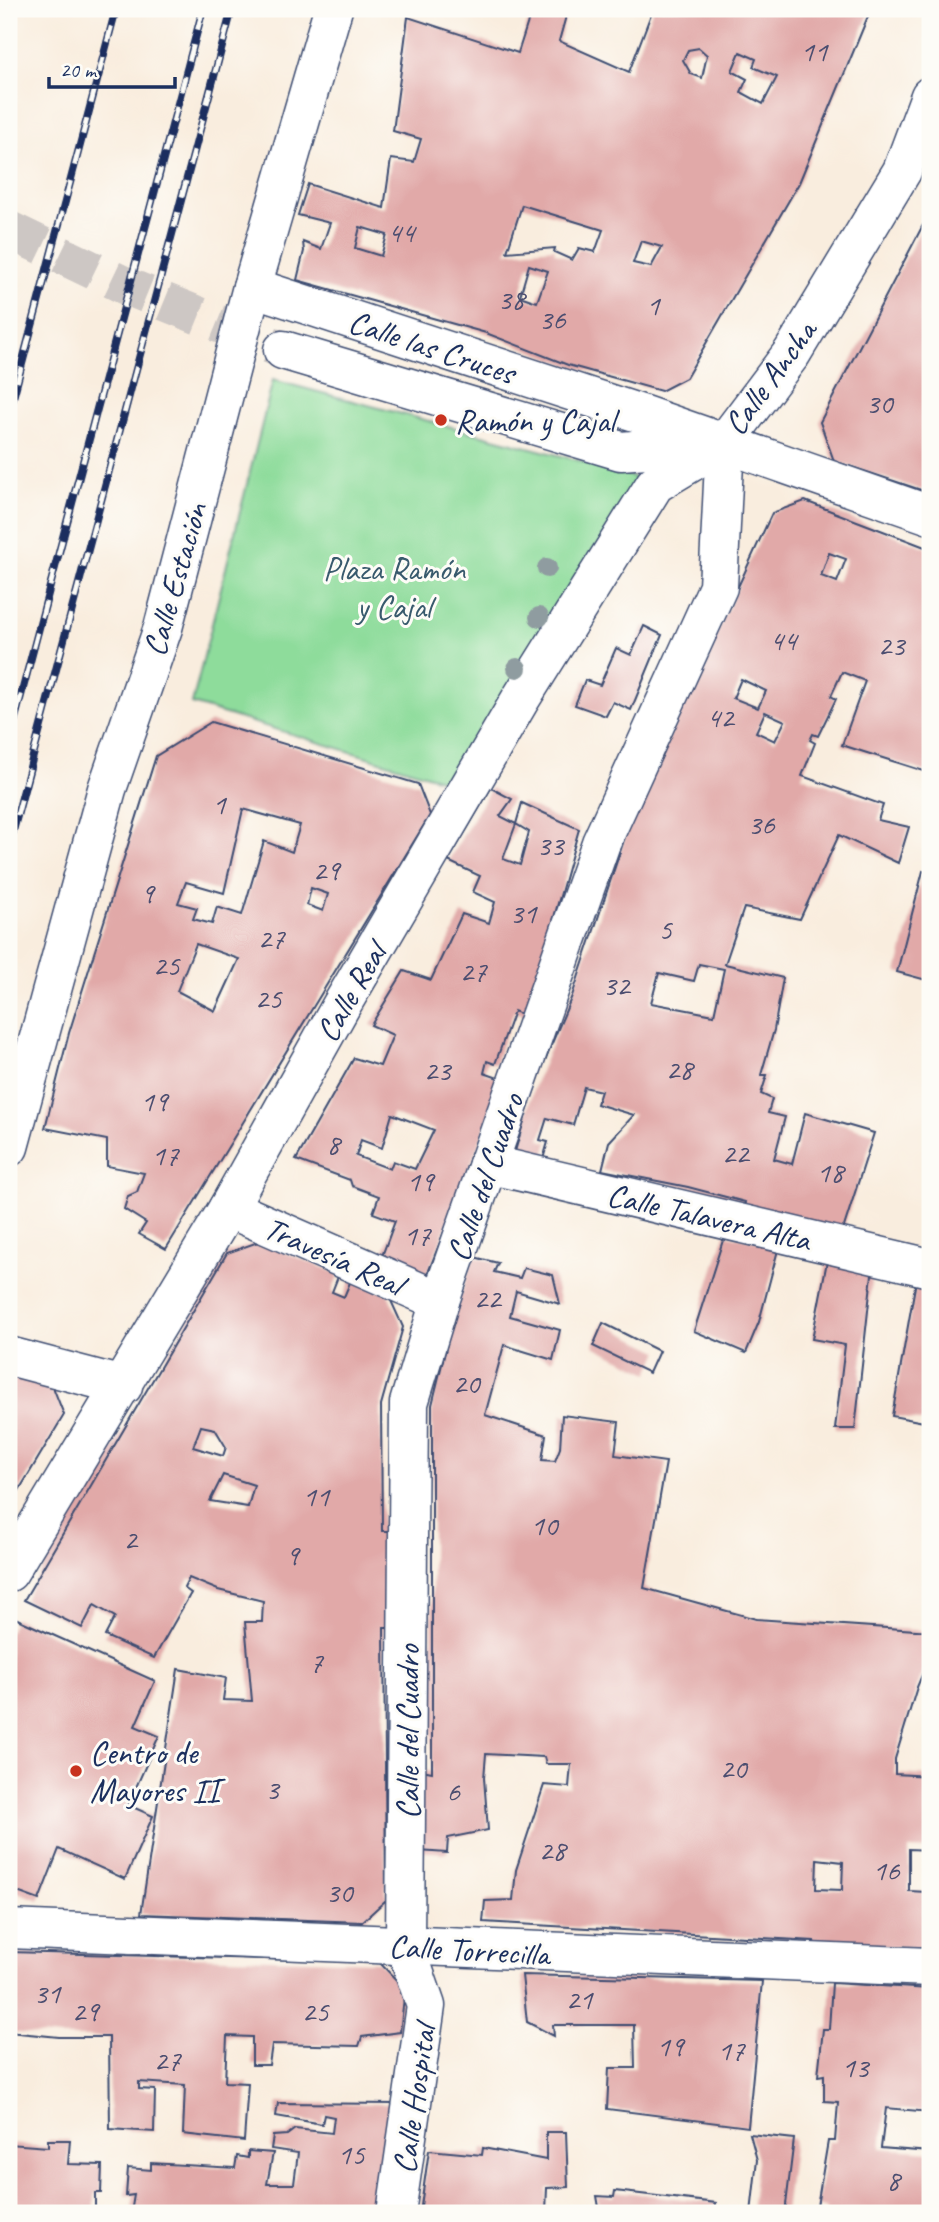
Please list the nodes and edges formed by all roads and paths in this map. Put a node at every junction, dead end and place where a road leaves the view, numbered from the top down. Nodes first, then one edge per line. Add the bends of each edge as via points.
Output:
1 (333, 9) edge
2 (930, 96) edge
3 (916, 174) edge
4 (251, 288) junction
5 (283, 350) tunnel mouth
6 (725, 442) junction
7 (930, 515) edge
8 (9, 1147) edge
9 (488, 1164) junction
10 (228, 1208) junction
11 (930, 1268) edge
12 (440, 1301) junction
13 (9, 1356) edge
14 (122, 1386) junction
15 (9, 1572) edge
16 (9, 1929) edge
17 (405, 1945) junction
18 (930, 1967) edge
19 (396, 2213) edge

1 - 4 street, Calle Estación
2 - 3 street, Calle Ancha
3 - 6 street, Calle Ancha
4 - 6 street, Calle las Cruces
4 - 8 street, Calle Estación via 163,628 107,789
5 - 6 street, Calle Ancha via 621,451
6 - 7 street, Calle las Cruces
6 - 9 street, Calle del Cuadro via 718,587 601,843
6 - 10 street, Calle Real via 655,484 520,701
9 - 11 street, Calle Talavera Alta
9 - 12 street, Calle del Cuadro
10 - 12 street, Travesía Real
10 - 14 street, Calle Real
12 - 17 street, Calle del Cuadro via 409,1403
13 - 14 street
14 - 15 street, Calle Real
16 - 17 street, Calle Torrecilla
17 - 18 street, Calle Torrecilla
17 - 19 street, Calle Hospital via 426,2006

